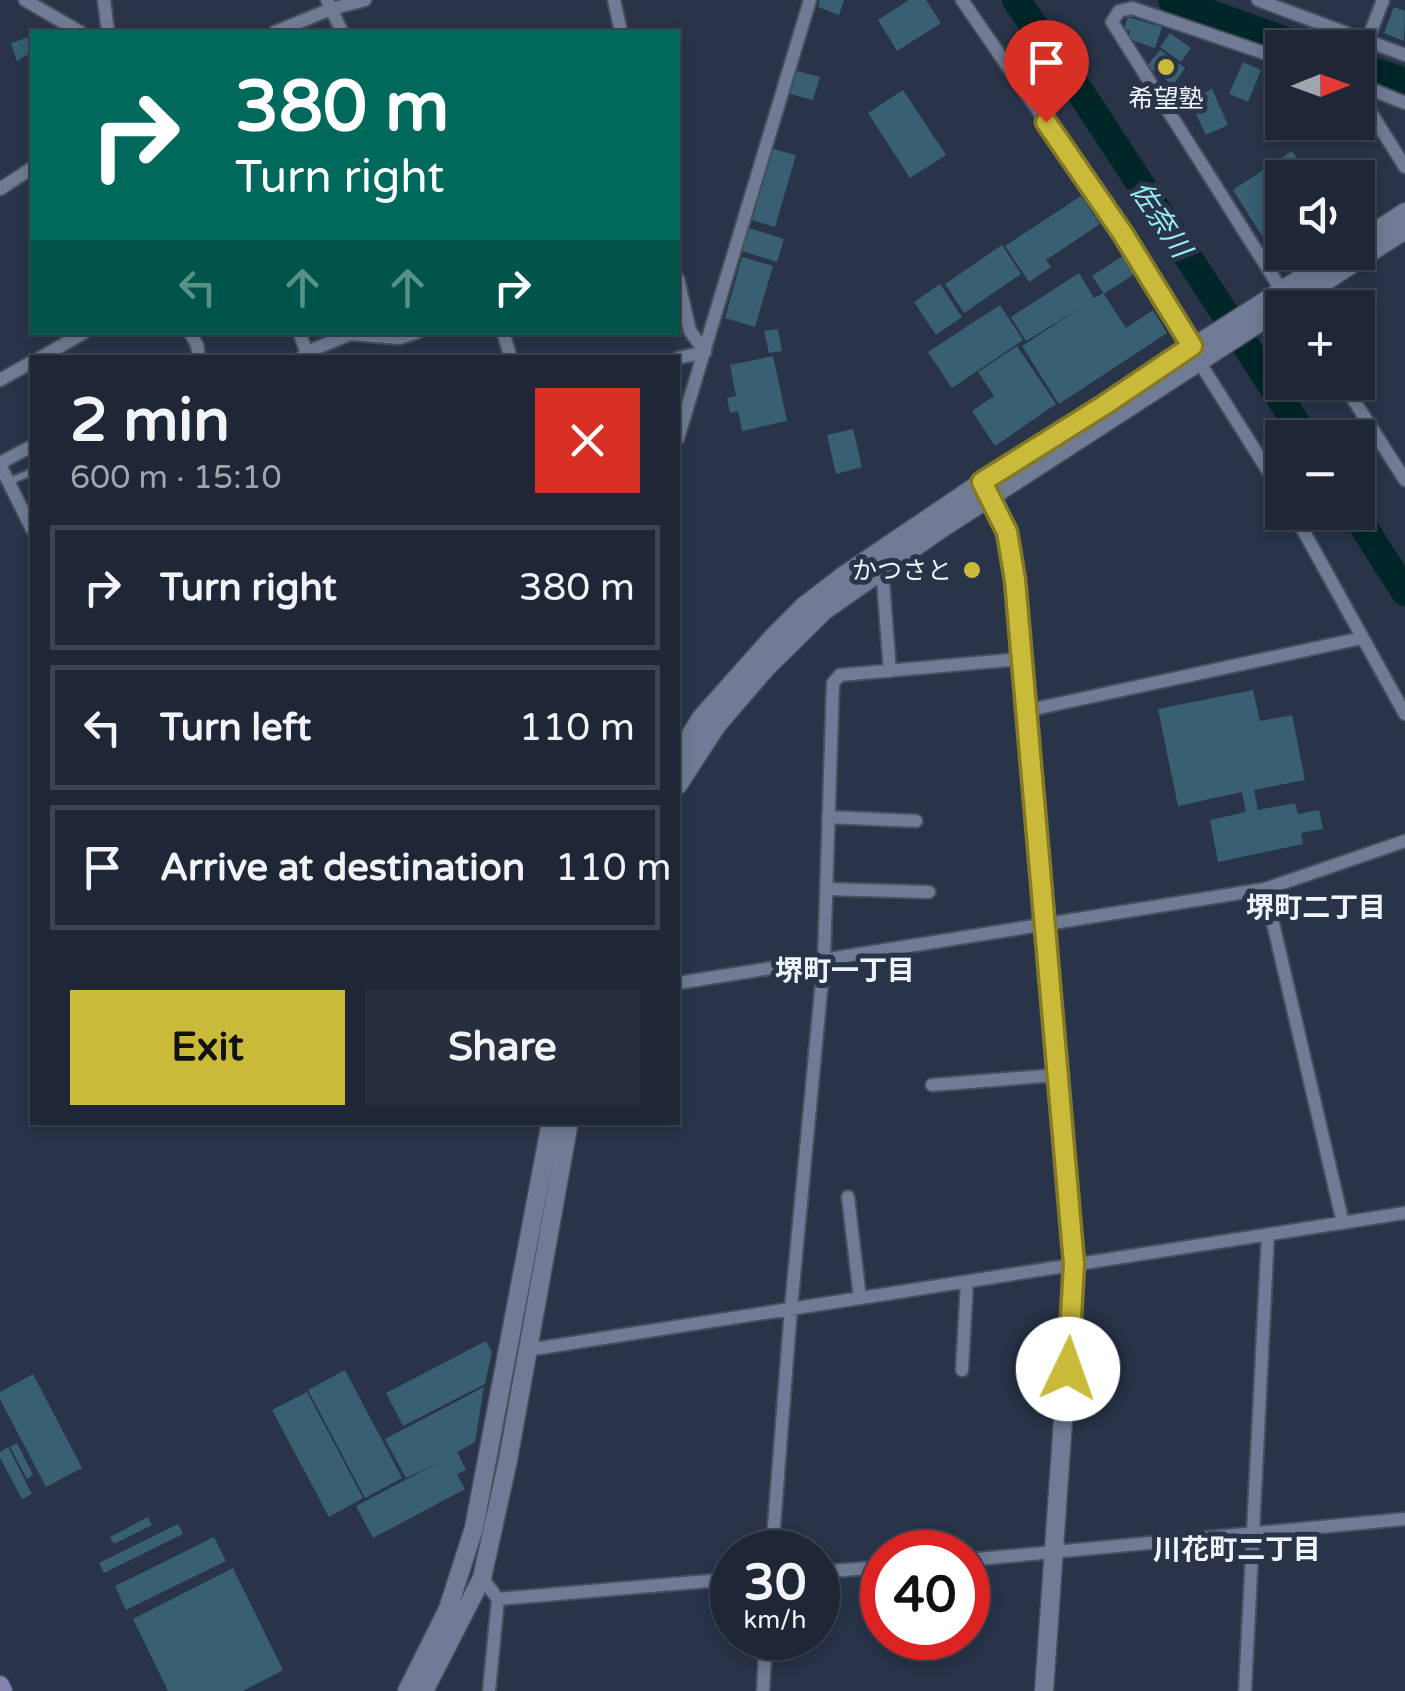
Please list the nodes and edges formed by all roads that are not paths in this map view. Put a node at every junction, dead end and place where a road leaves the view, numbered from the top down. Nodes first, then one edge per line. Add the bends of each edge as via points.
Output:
1 (25, 0) edge
2 (104, 0) edge
3 (365, 0) edge
4 (614, 0) edge
5 (810, 0) edge
6 (962, 0) edge
7 (1258, 0) edge
8 (1383, 0) edge
9 (329, 4) edge
10 (77, 30) edge
11 (108, 30) edge
12 (279, 30) edge
13 (341, 30) edge
14 (621, 30) edge
15 (1318, 30) edge
16 (1371, 30) edge
17 (1265, 53) edge
18 (1375, 53) edge
19 (1405, 56) edge
20 (1375, 94) edge
21 (1405, 104) edge
22 (1375, 117) edge
23 (1405, 167) edge
24 (30, 169) edge
25 (0, 189) edge
26 (1405, 212) edge
27 (1405, 230) edge
28 (1375, 231) edge
29 (1321, 270) edge
30 (680, 288) edge
31 (1274, 290) edge
32 (1298, 290) edge
33 (1305, 290) edge
34 (1265, 314) edge
35 (80, 335) edge
36 (348, 335) edge
37 (362, 335) edge
38 (408, 335) edge
39 (705, 352) junction
40 (1201, 352) junction
41 (45, 355) edge
42 (307, 355) edge
43 (680, 358) edge
44 (30, 363) edge
45 (0, 380) edge
46 (1354, 400) edge
47 (680, 432) edge
48 (30, 447) edge
49 (1265, 463) edge
50 (0, 464) edge
51 (30, 473) edge
52 (1405, 480) edge
53 (8, 482) junction
54 (987, 489) junction
55 (30, 525) edge
56 (1303, 530) edge
57 (882, 569) junction
58 (1362, 638) junction
59 (1020, 659) junction
60 (890, 670) junction
61 (1025, 711) junction
62 (1405, 714) edge
63 (680, 752) edge
64 (680, 782) edge
65 (828, 817) junction
66 (916, 820) dead end
67 (1405, 840) edge
68 (827, 889) junction
69 (1264, 889) junction
70 (929, 892) dead end
71 (1043, 924) junction
72 (824, 959) junction
73 (680, 983) edge
74 (1057, 1075) junction
75 (932, 1085) dead end
76 (550, 1125) edge
77 (568, 1125) edge
78 (848, 1197) dead end
79 (1405, 1213) edge
80 (1343, 1222) junction
81 (1268, 1234) junction
82 (1074, 1264) junction
83 (967, 1282) junction
84 (860, 1298) junction
85 (791, 1308) junction
86 (528, 1350) junction
87 (962, 1370) dead end
88 (1405, 1519) edge
89 (774, 1530) edge
90 (1254, 1533) junction
91 (1056, 1553) junction
92 (990, 1558) edge
93 (482, 1578) junction
94 (710, 1581) edge
95 (498, 1599) junction
96 (765, 1660) edge
97 (408, 1691) edge
98 (424, 1691) edge
99 (489, 1691) edge
100 (763, 1691) edge
101 (1044, 1691) edge
102 (1245, 1691) edge

1 - 10 street
2 - 11 street
3 - 9 street
4 - 14 street
5 - 39 street
6 - 40 street
7 - 15 street
8 - 16 street
9 - 12 street
9 - 13 street
17 - 31 street via 1132,8 1112,22
18 - 19 street
20 - 21 street
22 - 23 street
24 - 25 street
26 - 28 street
27 - 33 street
29 - 32 street
30 - 39 street via 690,331
34 - 40 street
35 - 41 street
36 - 42 street
37 - 38 street
39 - 43 street
39 - 47 street
40 - 49 street
40 - 54 street via 1103,406
44 - 45 street
46 - 52 street
48 - 50 street
50 - 53 street
51 - 53 lane
53 - 55 street
54 - 57 street
54 - 59 street via 1007,532
54 - 63 street via 804,606 701,718
56 - 58 street
57 - 60 street
57 - 64 street via 824,611 767,667
58 - 61 street
58 - 62 street
59 - 60 street
59 - 61 street
60 - 65 street via 840,675 832,683
61 - 71 street
65 - 66 street
65 - 68 street
67 - 69 street
68 - 70 street
68 - 72 street
69 - 71 street
69 - 80 street
71 - 72 street
71 - 74 street
72 - 73 street
72 - 85 street
74 - 75 street
74 - 82 street
76 - 97 street via 474,1528 448,1609
77 - 86 street
78 - 84 street
79 - 80 street
80 - 81 street
81 - 82 street
81 - 90 street
82 - 83 street
82 - 91 street
83 - 84 street
83 - 87 street
84 - 85 street
85 - 86 street
85 - 89 street
86 - 93 street
88 - 90 street
90 - 91 street
90 - 102 street
91 - 92 street
91 - 101 street
93 - 95 street
93 - 98 street
94 - 95 street
95 - 99 street
96 - 100 street

